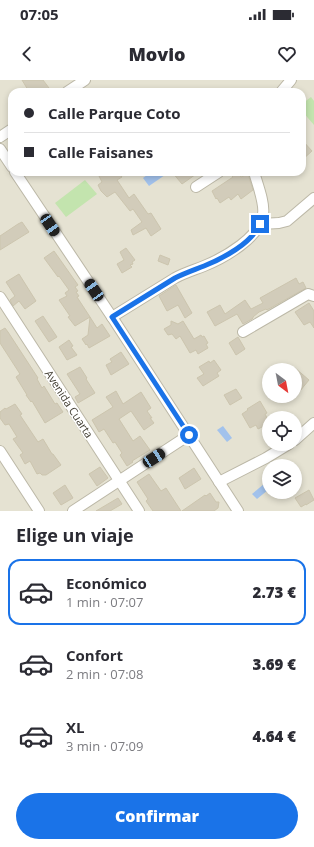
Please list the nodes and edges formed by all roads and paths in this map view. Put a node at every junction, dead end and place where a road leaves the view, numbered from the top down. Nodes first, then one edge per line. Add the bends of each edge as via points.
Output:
1 (85, 80) edge
2 (291, 80) edge
3 (73, 88) edge
4 (284, 88) edge
5 (1, 153) edge
6 (8, 162) edge
7 (18, 176) edge
8 (213, 176) edge
9 (255, 176) edge
10 (196, 187) dead end
11 (314, 198) edge
12 (260, 224) junction
13 (314, 296) edge
14 (0, 297) edge
15 (112, 317) junction
16 (243, 332) dead end
17 (314, 423) edge
18 (302, 434) edge
19 (189, 435) junction
20 (278, 451) edge
21 (0, 452) edge
22 (119, 481) junction
23 (219, 482) junction
24 (39, 511) edge
25 (73, 511) edge
26 (139, 511) edge
27 (238, 511) edge

1 - 3 street
2 - 4 street
5 - 6 street
7 - 15 street
8 - 10 street
9 - 12 street via 264,213
11 - 12 street via 287,221
12 - 15 street via 252,237 219,259 186,272
13 - 16 street via 308,294
14 - 22 street, Avenida Cuarta
15 - 19 street
17 - 18 street
19 - 22 street
19 - 23 street
20 - 23 street
21 - 24 street
22 - 25 street
22 - 26 street, Avenida Cuarta
23 - 27 street

